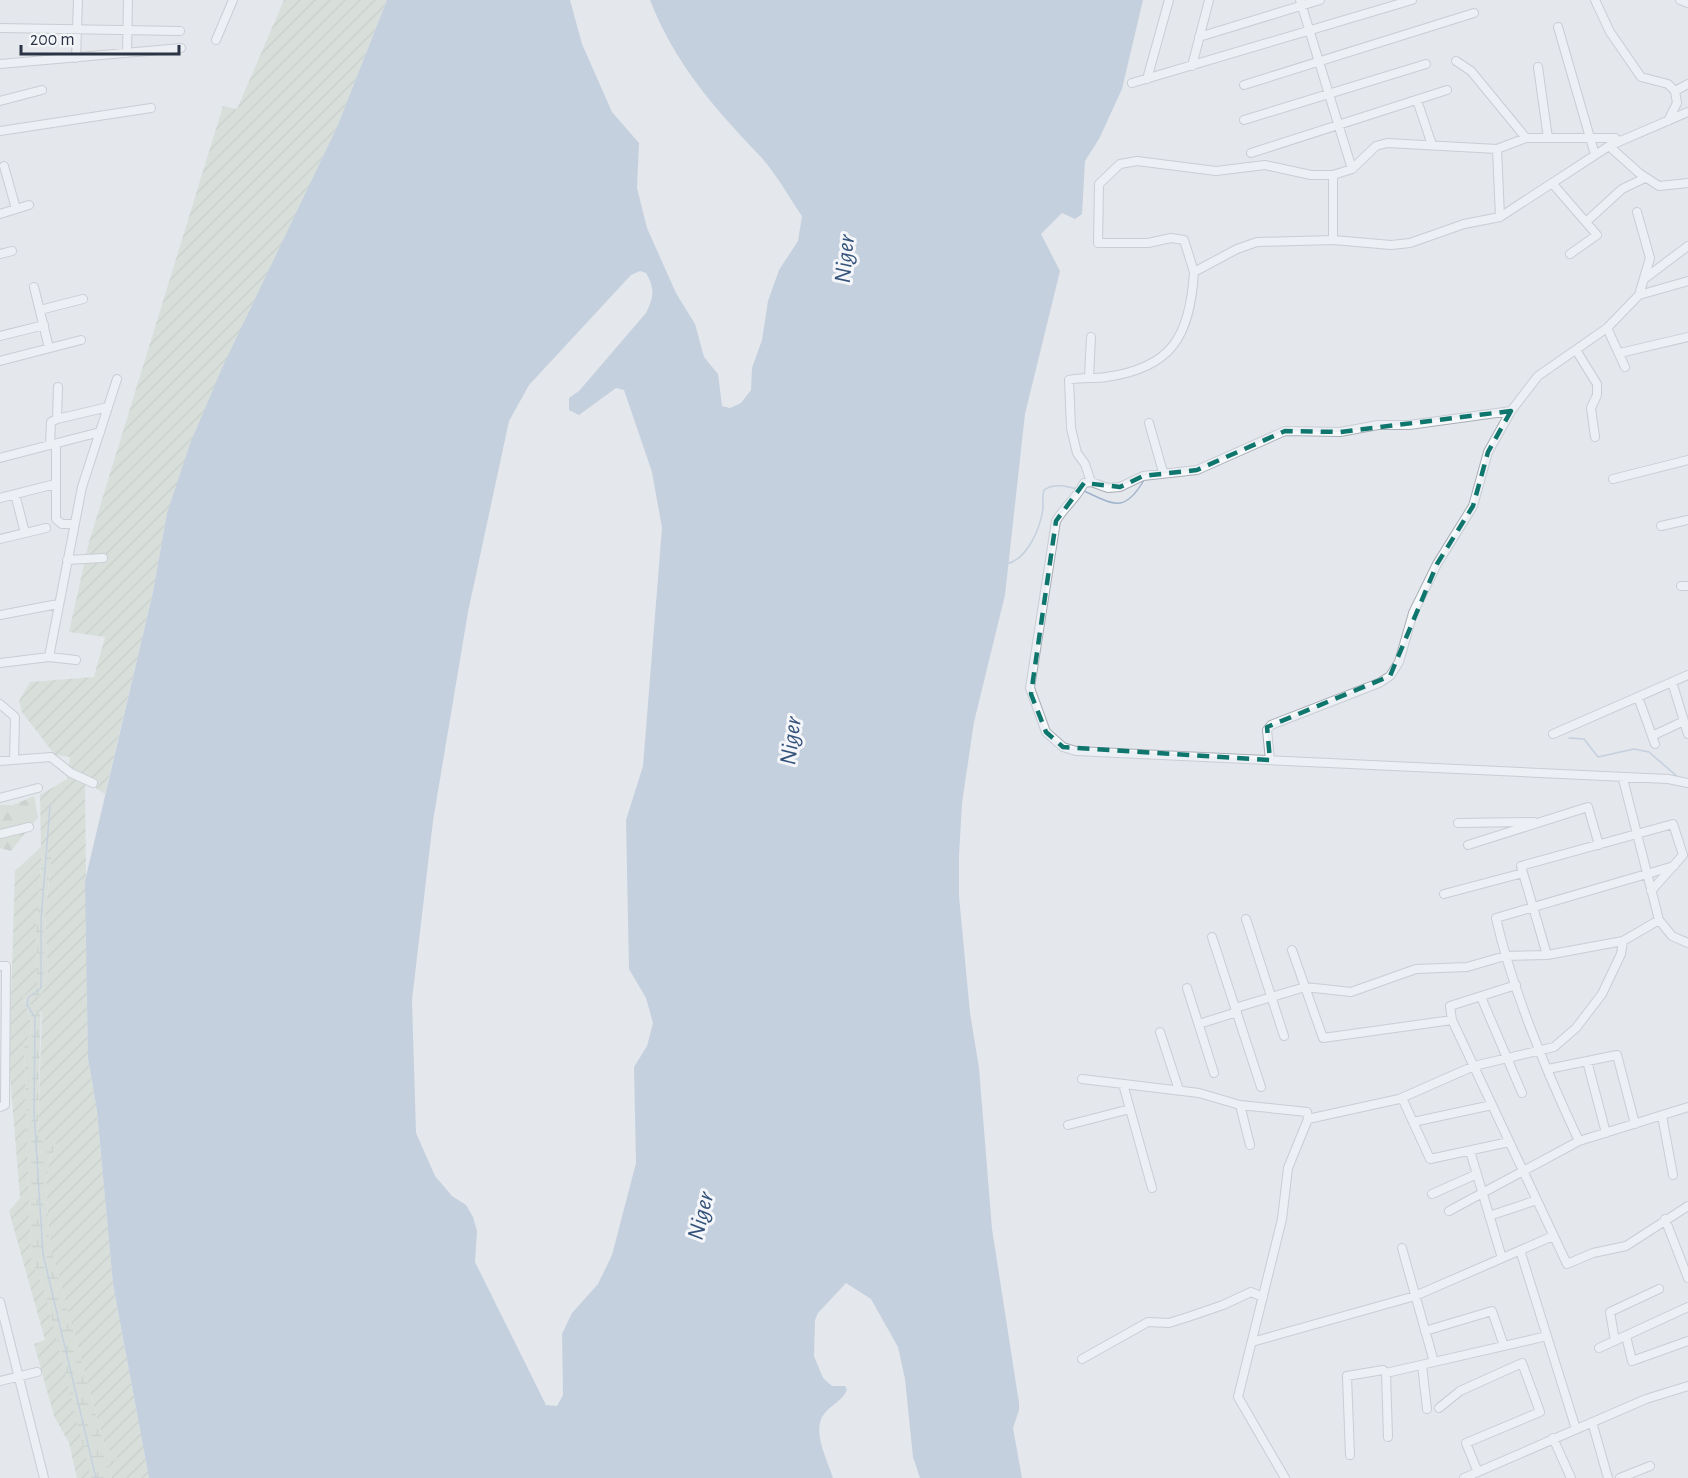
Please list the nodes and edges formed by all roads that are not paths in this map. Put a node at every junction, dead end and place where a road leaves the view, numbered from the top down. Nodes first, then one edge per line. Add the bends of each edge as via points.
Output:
1 (78, 0) edge
2 (128, 0) edge
3 (233, 0) edge
4 (1169, 0) edge
5 (1210, 0) edge
6 (1320, 0) edge
7 (1412, 0) edge
8 (1595, 0) edge
9 (1300, 3) edge
10 (1474, 13) dead end
11 (1558, 27) dead end
12 (0, 28) edge
13 (77, 29) junction
14 (127, 30) junction
15 (180, 31) dead end
16 (1309, 31) junction
17 (1199, 37) junction
18 (216, 40) dead end
19 (181, 48) dead end
20 (127, 53) junction
21 (76, 58) junction
22 (1456, 61) dead end
23 (1319, 62) junction
24 (0, 64) edge
25 (1426, 64) dead end
26 (1192, 66) junction
27 (1538, 67) dead end
28 (1147, 79) junction
29 (1132, 83) dead end
30 (1688, 84) edge
31 (1244, 85) dead end
32 (42, 90) dead end
33 (1447, 90) dead end
34 (1675, 90) junction
35 (1329, 94) junction
36 (1417, 100) junction
37 (0, 101) edge
38 (151, 108) dead end
39 (1688, 112) edge
40 (1244, 120) dead end
41 (1668, 121) junction
42 (1338, 125) junction
43 (0, 131) edge
44 (1526, 138) junction
45 (1548, 138) junction
46 (1590, 138) junction
47 (1619, 141) junction
48 (1432, 145) junction
49 (1609, 146) junction
50 (1497, 149) junction
51 (1251, 153) dead end
52 (1595, 155) junction
53 (4, 166) dead end
54 (1352, 170) junction
55 (1333, 175) junction
56 (1645, 178) junction
57 (1552, 183) junction
58 (1688, 183) edge
59 (29, 206) dead end
60 (16, 209) junction
61 (1636, 212) dead end
62 (0, 214) edge
63 (1500, 217) junction
64 (1586, 222) junction
65 (1333, 240) junction
66 (1688, 246) edge
67 (12, 251) dead end
68 (0, 254) edge
69 (1570, 254) dead end
70 (1194, 272) junction
71 (1644, 279) junction
72 (1688, 281) edge
73 (34, 287) dead end
74 (1639, 295) junction
75 (83, 299) dead end
76 (40, 310) junction
77 (44, 325) junction
78 (1607, 328) junction
79 (0, 336) edge
80 (1091, 337) dead end
81 (1688, 337) edge
82 (81, 340) dead end
83 (50, 348) junction
84 (1576, 350) junction
85 (1620, 353) junction
86 (0, 361) edge
87 (1625, 367) dead end
88 (1089, 377) junction
89 (117, 379) dead end
90 (58, 387) dead end
91 (108, 406) junction
92 (1510, 411) junction
93 (57, 419) junction
94 (1149, 423) dead end
95 (100, 432) junction
96 (1595, 437) dead end
97 (53, 444) junction
98 (0, 458) edge
99 (1688, 460) edge
100 (1163, 472) junction
101 (1613, 480) dead end
102 (1091, 482) junction
103 (55, 484) junction
104 (15, 494) junction
105 (0, 498) edge
106 (1688, 520) edge
107 (74, 524) junction
108 (1661, 526) dead end
109 (46, 528) dead end
110 (25, 533) junction
111 (0, 539) edge
112 (103, 558) dead end
113 (67, 560) junction
114 (57, 604) junction
115 (0, 615) edge
116 (49, 657) junction
117 (76, 660) dead end
118 (0, 663) edge
119 (1688, 675) edge
120 (1672, 682) junction
121 (1638, 697) junction
122 (0, 704) edge
123 (1684, 722) junction
124 (1553, 734) dead end
125 (1688, 734) edge
126 (14, 760) junction
127 (1270, 760) junction
128 (0, 761) edge
129 (1623, 779) junction
130 (93, 783) dead end
131 (1688, 783) edge
132 (38, 788) dead end
133 (0, 798) edge
134 (1539, 822) junction
135 (1458, 823) dead end
136 (29, 827) dead end
137 (0, 834) edge
138 (1636, 835) junction
139 (1468, 845) dead end
140 (1599, 845) junction
141 (1674, 866) junction
142 (1523, 873) junction
143 (1647, 874) junction
144 (1651, 891) junction
145 (1444, 894) dead end
146 (1533, 906) junction
147 (1246, 919) dead end
148 (1659, 920) junction
149 (1212, 937) dead end
150 (1623, 941) junction
151 (1688, 943) edge
152 (1292, 950) dead end
153 (1547, 954) junction
154 (1504, 956) junction
155 (0, 966) edge
156 (1516, 985) junction
157 (1305, 987) junction
158 (1187, 988) dead end
159 (1481, 996) junction
160 (1272, 997) junction
161 (4, 998) edge
162 (1236, 1010) junction
163 (1452, 1020) junction
164 (1199, 1024) junction
165 (1160, 1032) dead end
166 (3, 1033) edge
167 (1284, 1036) dead end
168 (1542, 1052) junction
169 (1507, 1059) junction
170 (1587, 1061) junction
171 (1474, 1066) junction
172 (1548, 1069) junction
173 (3, 1071) edge
174 (1214, 1073) dead end
175 (1082, 1079) dead end
176 (1123, 1084) junction
177 (1261, 1087) dead end
178 (1179, 1090) junction
179 (1522, 1093) dead end
180 (1402, 1098) junction
181 (1240, 1105) junction
182 (1492, 1105) junction
183 (0, 1107) edge
184 (1130, 1109) junction
185 (1687, 1110) edge
186 (1662, 1116) junction
187 (1308, 1119) junction
188 (1413, 1122) junction
189 (1635, 1124) junction
190 (1068, 1125) dead end
191 (1606, 1133) junction
192 (1579, 1141) junction
193 (1509, 1142) junction
194 (1250, 1145) dead end
195 (1470, 1151) junction
196 (1523, 1171) junction
197 (1477, 1174) junction
198 (1673, 1175) dead end
199 (1152, 1188) dead end
200 (1482, 1193) junction
201 (1432, 1194) dead end
202 (1537, 1200) junction
203 (1688, 1206) edge
204 (1449, 1211) dead end
205 (1489, 1216) junction
206 (1665, 1219) junction
207 (1553, 1236) junction
208 (1402, 1248) dead end
209 (1688, 1248) edge
210 (1520, 1250) junction
211 (1678, 1252) junction
212 (1502, 1258) junction
213 (1688, 1278) edge
214 (1659, 1289) dead end
215 (1415, 1296) junction
216 (1263, 1297) junction
217 (0, 1302) edge
218 (1688, 1307) edge
219 (1425, 1331) junction
220 (1547, 1336) junction
221 (1626, 1336) junction
222 (1616, 1341) junction
223 (1688, 1341) edge
224 (1252, 1342) junction
225 (1504, 1346) junction
226 (1599, 1348) dead end
227 (1082, 1359) dead end
228 (1434, 1362) junction
229 (1422, 1365) junction
230 (37, 1372) dead end
231 (1386, 1373) junction
232 (19, 1376) junction
233 (0, 1381) edge
234 (1688, 1386) edge
235 (1439, 1407) dead end
236 (1427, 1409) dead end
237 (1592, 1422) junction
238 (1576, 1429) junction
239 (1388, 1437) dead end
240 (1553, 1438) junction
241 (1350, 1455) dead end
242 (1650, 1466) dead end
243 (1478, 1470) junction
244 (44, 1478) edge
245 (1285, 1478) edge
246 (1464, 1478) edge
247 (1571, 1478) edge
248 (1608, 1478) edge
249 (1620, 1478) edge

1 - 13 street
2 - 14 street
3 - 18 street
4 - 28 street
5 - 17 street
6 - 9 street
7 - 16 street
8 - 34 street via 1610,32 1641,77 1668,84
9 - 16 street
9 - 17 street
10 - 23 street
11 - 46 street
12 - 13 street
13 - 14 street
13 - 21 street
14 - 15 street
14 - 20 street
16 - 23 street
16 - 26 street
17 - 26 street
19 - 20 street
20 - 21 street
21 - 24 street
22 - 44 street via 1470,70
23 - 31 street
23 - 35 street
25 - 35 street
26 - 28 street
27 - 45 street
28 - 29 street
30 - 34 street
32 - 37 street
33 - 36 street
34 - 41 street via 1677,103
35 - 40 street
35 - 42 street
36 - 42 street
36 - 48 street
38 - 43 street
39 - 41 street
41 - 47 street
42 - 51 street
42 - 54 street
44 - 45 street
44 - 50 street
45 - 46 street
46 - 47 street
46 - 52 street
47 - 49 street
48 - 50 street
48 - 54 street via 1376,146
49 - 52 street
49 - 56 street
50 - 63 street
52 - 57 street
53 - 60 street
54 - 55 street
55 - 65 street
55 - 70 street via 1311,175 1265,165 1216,171 1137,161 1119,164 1099,184 1094,242 1184,240
56 - 58 street via 1659,186
56 - 64 street via 1623,189
57 - 63 street
57 - 64 street
59 - 60 street
60 - 62 street
61 - 71 street via 1650,258
63 - 65 street via 1464,224 1410,243
64 - 69 street via 1597,235
65 - 70 street via 1257,242
66 - 71 street
67 - 68 street
70 - 88 street via 1186,317 1169,352 1142,370
71 - 74 street
72 - 74 street
73 - 76 street
74 - 78 street
75 - 76 street
76 - 77 street
77 - 79 street
77 - 83 street
78 - 84 street
78 - 85 street
80 - 88 street
81 - 85 street
82 - 83 street
83 - 86 street
84 - 92 street via 1538,376
84 - 96 street via 1598,384 1591,408
85 - 87 street
88 - 102 street via 1069,380 1068,401 1077,453
89 - 91 street
90 - 93 street
91 - 93 street
91 - 95 street
92 - 100 street via 1409,425 1378,424 1340,432 1285,431 1209,466
92 - 127 street via 1488,452 1473,506 1437,564 1413,613 1399,662 1390,676 1271,725
93 - 97 street via 51,422
94 - 100 street
95 - 97 street
95 - 107 street
97 - 98 street
97 - 103 street
99 - 101 street
100 - 102 street via 1120,487 1108,488
102 - 127 street via 1084,483 1056,521 1030,688 1046,732 1063,747 1076,751
103 - 104 street
103 - 107 street via 57,523
104 - 105 street
104 - 110 street
106 - 108 street
107 - 113 street
109 - 110 street
110 - 111 street
112 - 113 street
113 - 114 street
114 - 115 street
114 - 116 street
116 - 117 street
116 - 118 street
119 - 120 street
120 - 121 street
120 - 123 street
121 - 123 street via 1653,740
121 - 124 street
122 - 126 street via 15,717
123 - 125 street
126 - 128 street
126 - 130 street via 51,757 71,773
127 - 129 street
129 - 131 street
129 - 138 street
132 - 133 street
134 - 135 street
134 - 139 street
134 - 140 street via 1588,807
136 - 137 street
138 - 140 street
138 - 141 street via 1673,824 1683,855
138 - 143 street
140 - 142 street via 1521,866
141 - 143 street
141 - 144 street
142 - 145 street
142 - 146 street
143 - 144 street
143 - 146 street
144 - 148 street
146 - 153 street
146 - 154 street via 1496,918
147 - 160 street
148 - 150 street
148 - 151 street via 1672,936
149 - 162 street
150 - 153 street
150 - 168 street via 1602,994 1576,1028
152 - 157 street
153 - 154 street
154 - 156 street
154 - 157 street via 1467,967 1416,969 1351,992
155 - 161 street via 6,966 7,971
156 - 159 street
156 - 168 street
157 - 160 street
157 - 163 street via 1323,1038
158 - 164 street
159 - 163 street via 1450,1006
159 - 169 street
160 - 162 street
160 - 167 street
161 - 166 street
162 - 164 street
162 - 177 street
163 - 171 street
164 - 174 street
165 - 178 street
166 - 173 street
168 - 169 street
168 - 172 street
169 - 171 street
169 - 179 street
170 - 172 street
170 - 189 street via 1617,1054
170 - 191 street
171 - 180 street
171 - 182 street
172 - 192 street
173 - 183 street via 5,1106
175 - 176 street
176 - 178 street
176 - 184 street
178 - 181 street
180 - 187 street
180 - 188 street
181 - 187 street via 1306,1112
181 - 194 street
182 - 188 street
182 - 193 street
184 - 190 street
184 - 199 street
185 - 186 street
186 - 189 street
186 - 198 street
187 - 216 street via 1288,1168 1282,1219
188 - 195 street via 1430,1159
189 - 191 street
191 - 192 street
192 - 196 street
193 - 195 street
193 - 196 street
195 - 197 street
196 - 200 street
196 - 202 street
197 - 200 street
197 - 201 street
200 - 204 street
200 - 205 street
202 - 205 street
202 - 207 street
203 - 206 street
205 - 212 street
206 - 207 street via 1626,1245 1566,1264
206 - 211 street
207 - 210 street
208 - 215 street
209 - 211 street
210 - 212 street
210 - 220 street
211 - 213 street
212 - 215 street
214 - 222 street via 1610,1311
215 - 219 street
215 - 224 street
216 - 224 street
216 - 227 street via 1251,1292 1169,1323 1148,1322
217 - 232 street
218 - 221 street
219 - 225 street via 1492,1311
219 - 228 street
220 - 225 street
220 - 238 street
221 - 222 street
221 - 223 street via 1632,1361
222 - 226 street
224 - 245 street via 1238,1397
225 - 228 street
228 - 229 street
229 - 231 street
229 - 236 street
230 - 232 street
231 - 239 street
231 - 241 street via 1383,1370 1347,1376
232 - 233 street
232 - 244 street
234 - 237 street
235 - 243 street via 1460,1391 1522,1364 1540,1412 1466,1443
237 - 238 street
237 - 248 street
238 - 240 street
240 - 243 street
240 - 247 street
242 - 249 street
243 - 246 street

